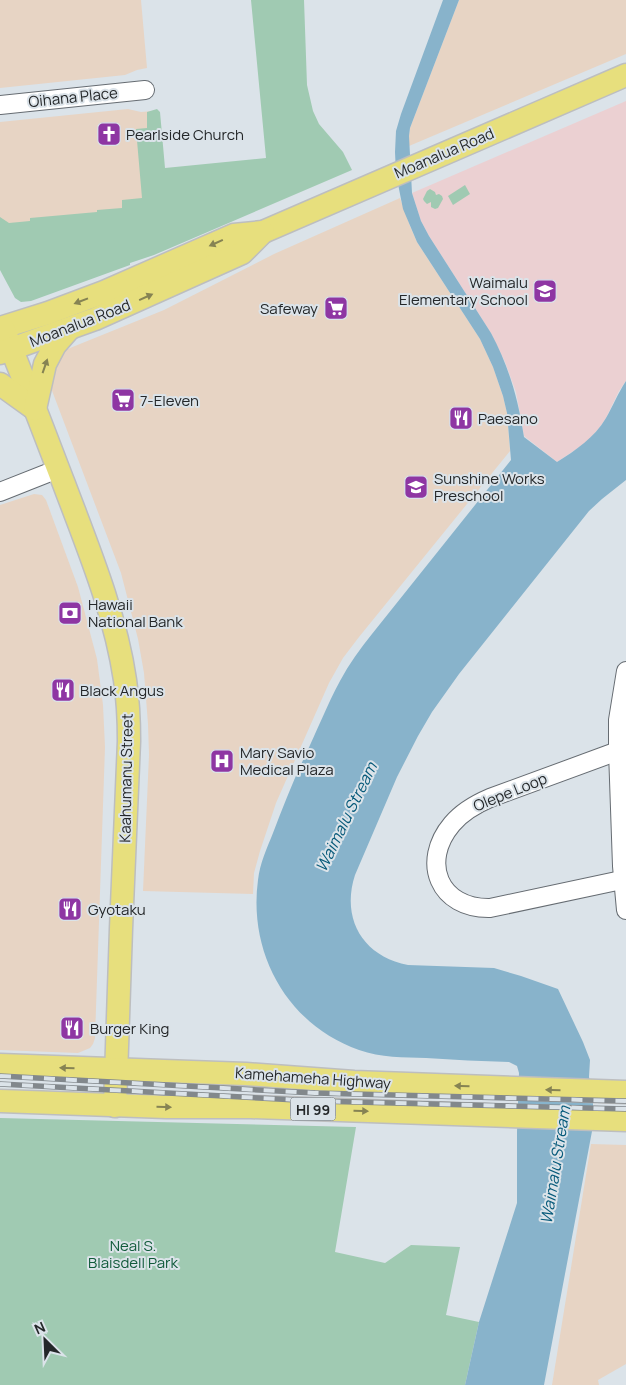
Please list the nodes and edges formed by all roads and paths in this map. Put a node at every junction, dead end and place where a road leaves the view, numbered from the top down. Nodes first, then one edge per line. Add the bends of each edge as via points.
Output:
1 (626, 74) edge
2 (145, 90) dead end
3 (0, 105) edge
4 (263, 232) junction
5 (1, 326) edge
6 (69, 329) junction
7 (6, 351) edge
8 (0, 384) edge
9 (35, 409) junction
10 (58, 469) junction
11 (0, 492) edge
12 (626, 671) edge
13 (618, 751) junction
14 (624, 879) edge
15 (626, 910) edge
16 (0, 1065) edge
17 (116, 1070) junction
18 (626, 1092) edge
19 (0, 1101) edge
20 (115, 1106) junction
21 (626, 1120) edge

1 - 4 main road, Moanalua Road
2 - 3 street, Oihana Place
4 -> 5 main road, Moanalua Road via 234,235 104,292
6 -> 4 main road, Moanalua Road via 242,253
5 - 7 main road, Kaahumanu Street
6 - 7 main road, Moanalua Road
9 -> 6 main road via 45,364
7 - 9 main road, Kaahumanu Street
8 - 9 main road
9 - 10 main road, Kaahumanu Street
10 - 11 street
10 - 17 main road, Kaahumanu Street via 108,604 125,680 128,790
12 - 13 street via 618,720
13 - 14 street
13 - 14 street, Olepe Loop via 469,808 446,832 438,850 437,867 449,894 464,904 480,908
14 - 15 street
17 -> 16 main road, Kamehameha Highway / HI 99
18 -> 17 main road, Kamehameha Highway / HI 99
17 - 20 main road, Kaahumanu Street
19 - 20 main road, Kamehameha Highway / HI 99
20 -> 21 main road, Kamehameha Highway / HI 99 via 251,1107

